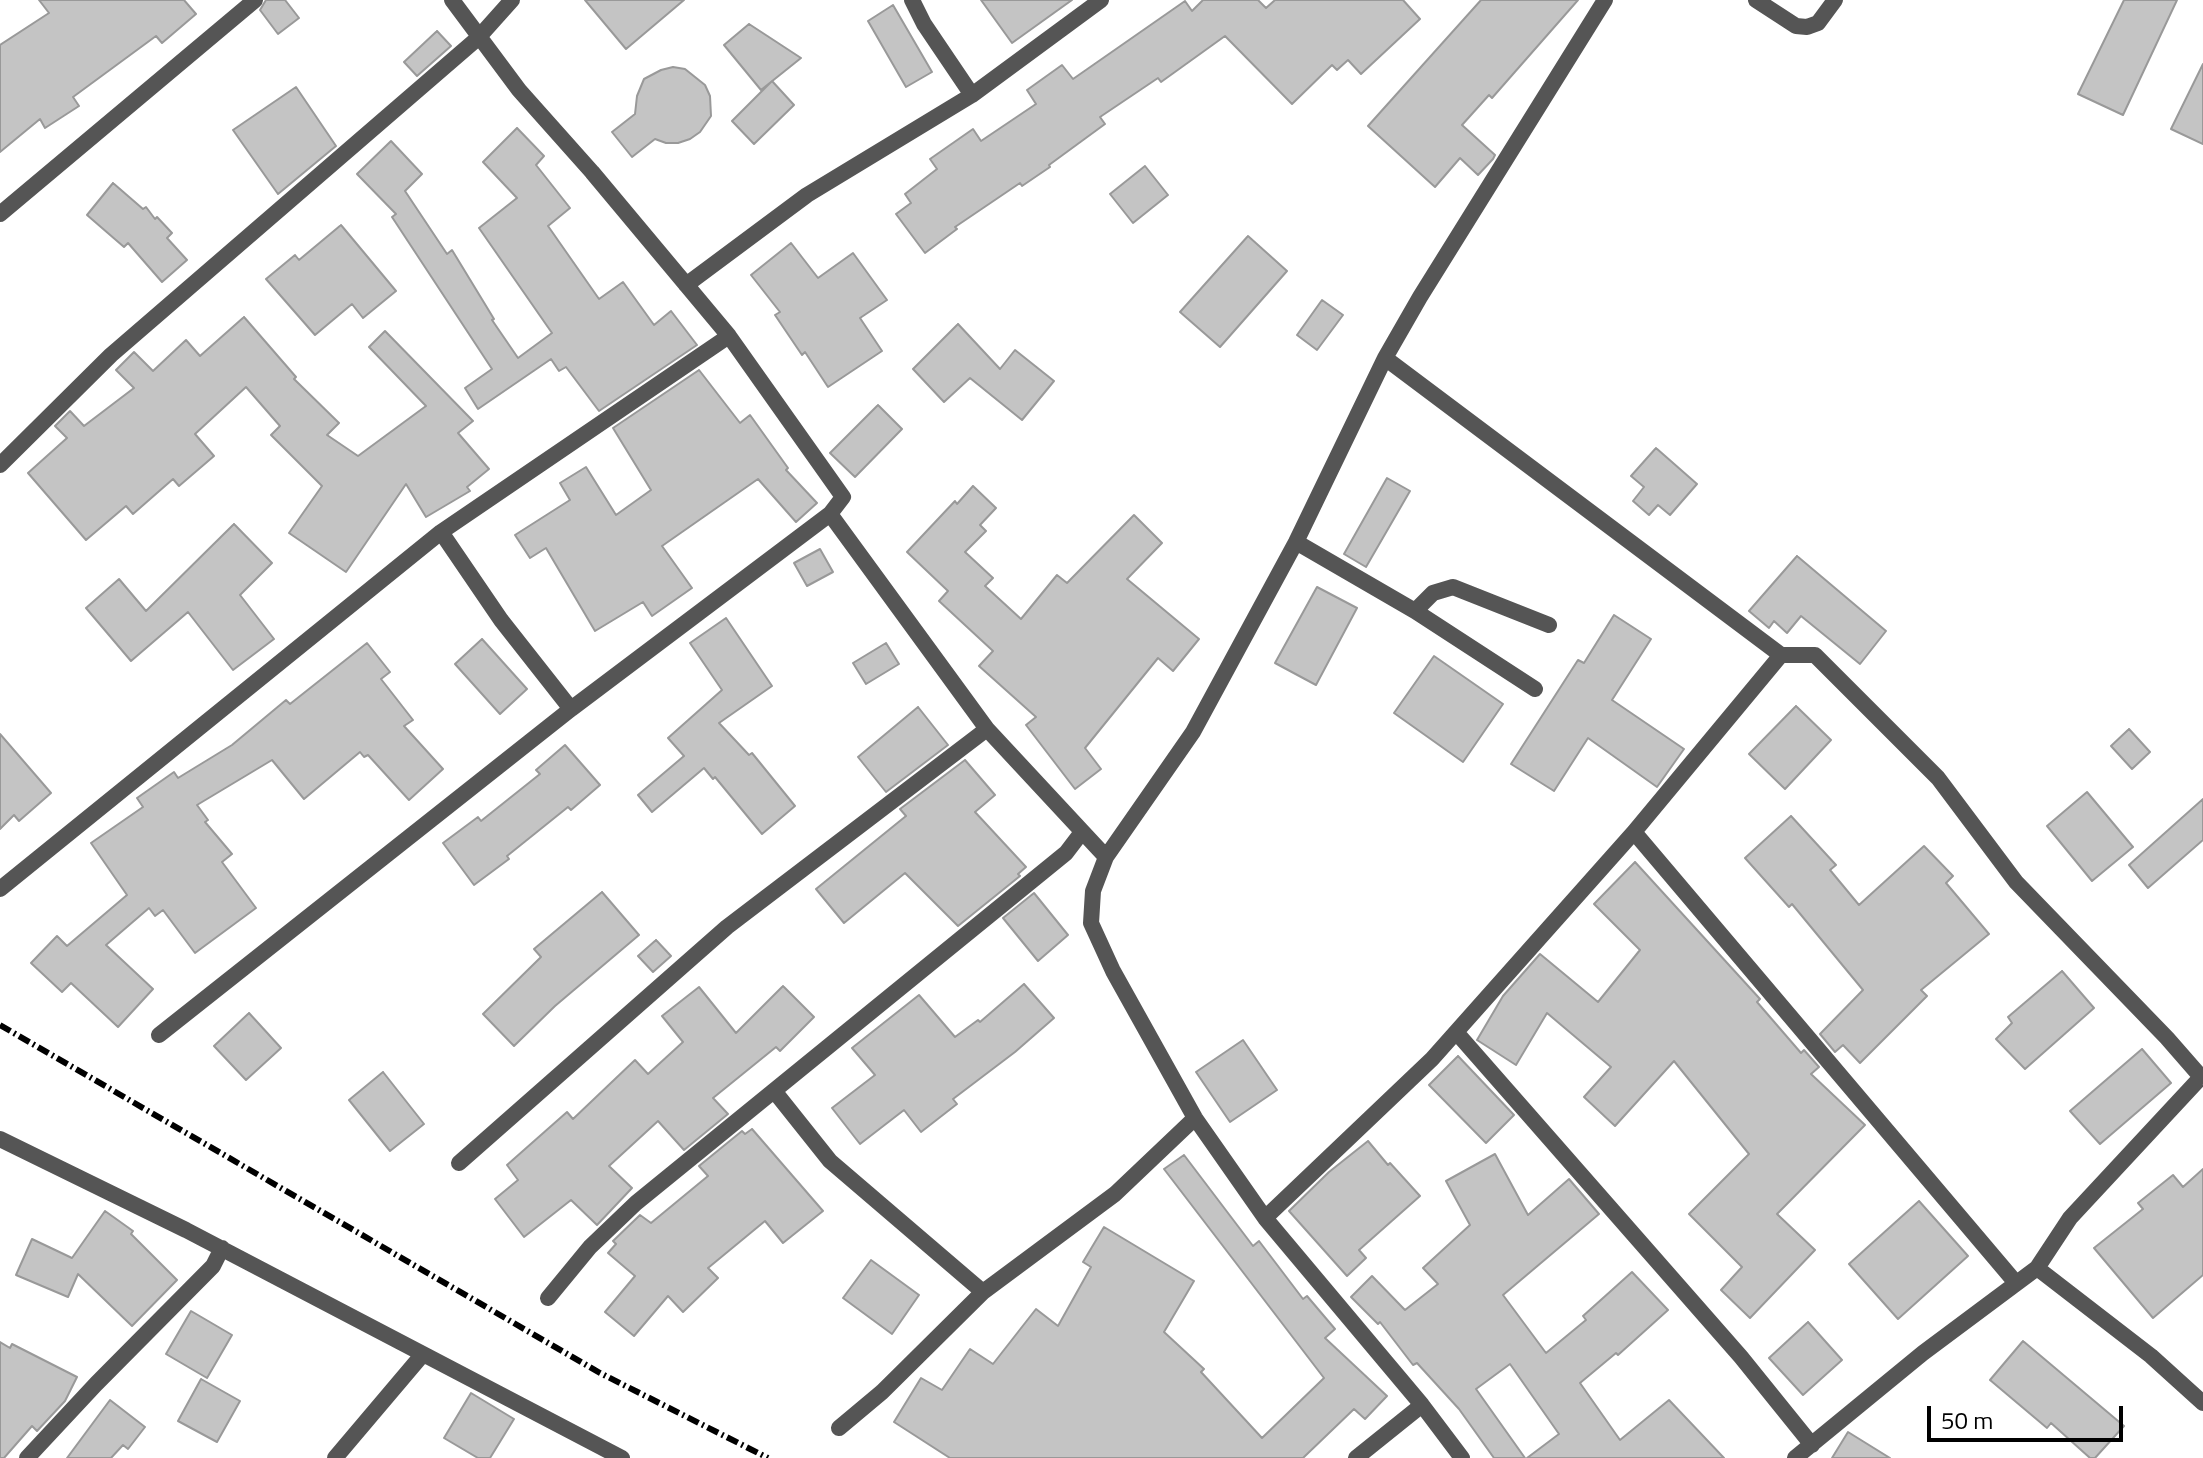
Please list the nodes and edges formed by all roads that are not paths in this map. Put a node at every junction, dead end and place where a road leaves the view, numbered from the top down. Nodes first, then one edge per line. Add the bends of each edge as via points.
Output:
1 (255, 0) edge
2 (452, 0) edge
3 (512, 0) edge
4 (912, 0) edge
5 (1101, 0) edge
6 (1605, 0) edge
7 (1756, 0) edge
8 (1835, 0) edge
9 (478, 38) junction
10 (972, 95) junction
11 (0, 214) edge
12 (686, 285) junction
13 (729, 336) junction
14 (1385, 358) junction
15 (0, 465) edge
16 (830, 514) junction
17 (441, 532) junction
18 (1296, 542) junction
19 (1415, 611) junction
20 (1549, 625) dead end
21 (1781, 655) junction
22 (1535, 689) dead end
23 (571, 709) junction
24 (987, 729) junction
25 (1082, 832) junction
26 (1634, 832) junction
27 (1106, 857) junction
28 (0, 889) edge
29 (1456, 1032) junction
30 (159, 1035) dead end
31 (2202, 1076) edge
32 (775, 1092) junction
33 (1195, 1118) junction
34 (0, 1139) edge
35 (459, 1163) dead end
36 (1265, 1218) junction
37 (222, 1248) junction
38 (2037, 1268) junction
39 (2016, 1283) junction
40 (983, 1292) junction
41 (548, 1298) dead end
42 (423, 1354) junction
43 (2203, 1403) edge
44 (1422, 1405) junction
45 (839, 1428) dead end
46 (1812, 1445) junction
47 (27, 1458) edge
48 (335, 1458) edge
49 (622, 1458) edge
50 (1356, 1458) edge
51 (1462, 1458) edge
52 (1795, 1458) edge

1 - 11 street
2 - 9 street
3 - 9 street
4 - 10 street
5 - 10 street
6 - 14 street
7 - 8 street via 1796,26 1807,27 1818,23
9 - 12 street
9 - 15 street via 111,355
10 - 12 street via 807,195
12 - 13 street
13 - 16 street via 843,497
13 - 17 street
14 - 18 street
14 - 21 street
16 - 23 street
16 - 24 street
17 - 23 street
17 - 28 street
18 - 19 street
18 - 27 street via 1193,732
19 - 20 street via 1433,593 1453,587
19 - 22 street
21 - 26 street
21 - 31 street via 1815,655 1938,778 2016,882
23 - 30 street
24 - 25 street
24 - 35 street via 727,927
25 - 27 street
25 - 32 street via 1066,853
26 - 29 street
26 - 39 street
27 - 33 street via 1093,891 1091,923
29 - 36 street
29 - 46 street
31 - 38 street via 2070,1218
32 - 40 street via 830,1161
32 - 41 street via 636,1203
33 - 36 street
33 - 40 street via 1115,1194
34 - 37 street
36 - 44 street
37 - 42 street
37 - 47 street via 213,1266
38 - 39 street
38 - 43 street
39 - 46 street
40 - 45 street
42 - 48 street
42 - 49 street
44 - 50 street
44 - 51 street
46 - 52 street

